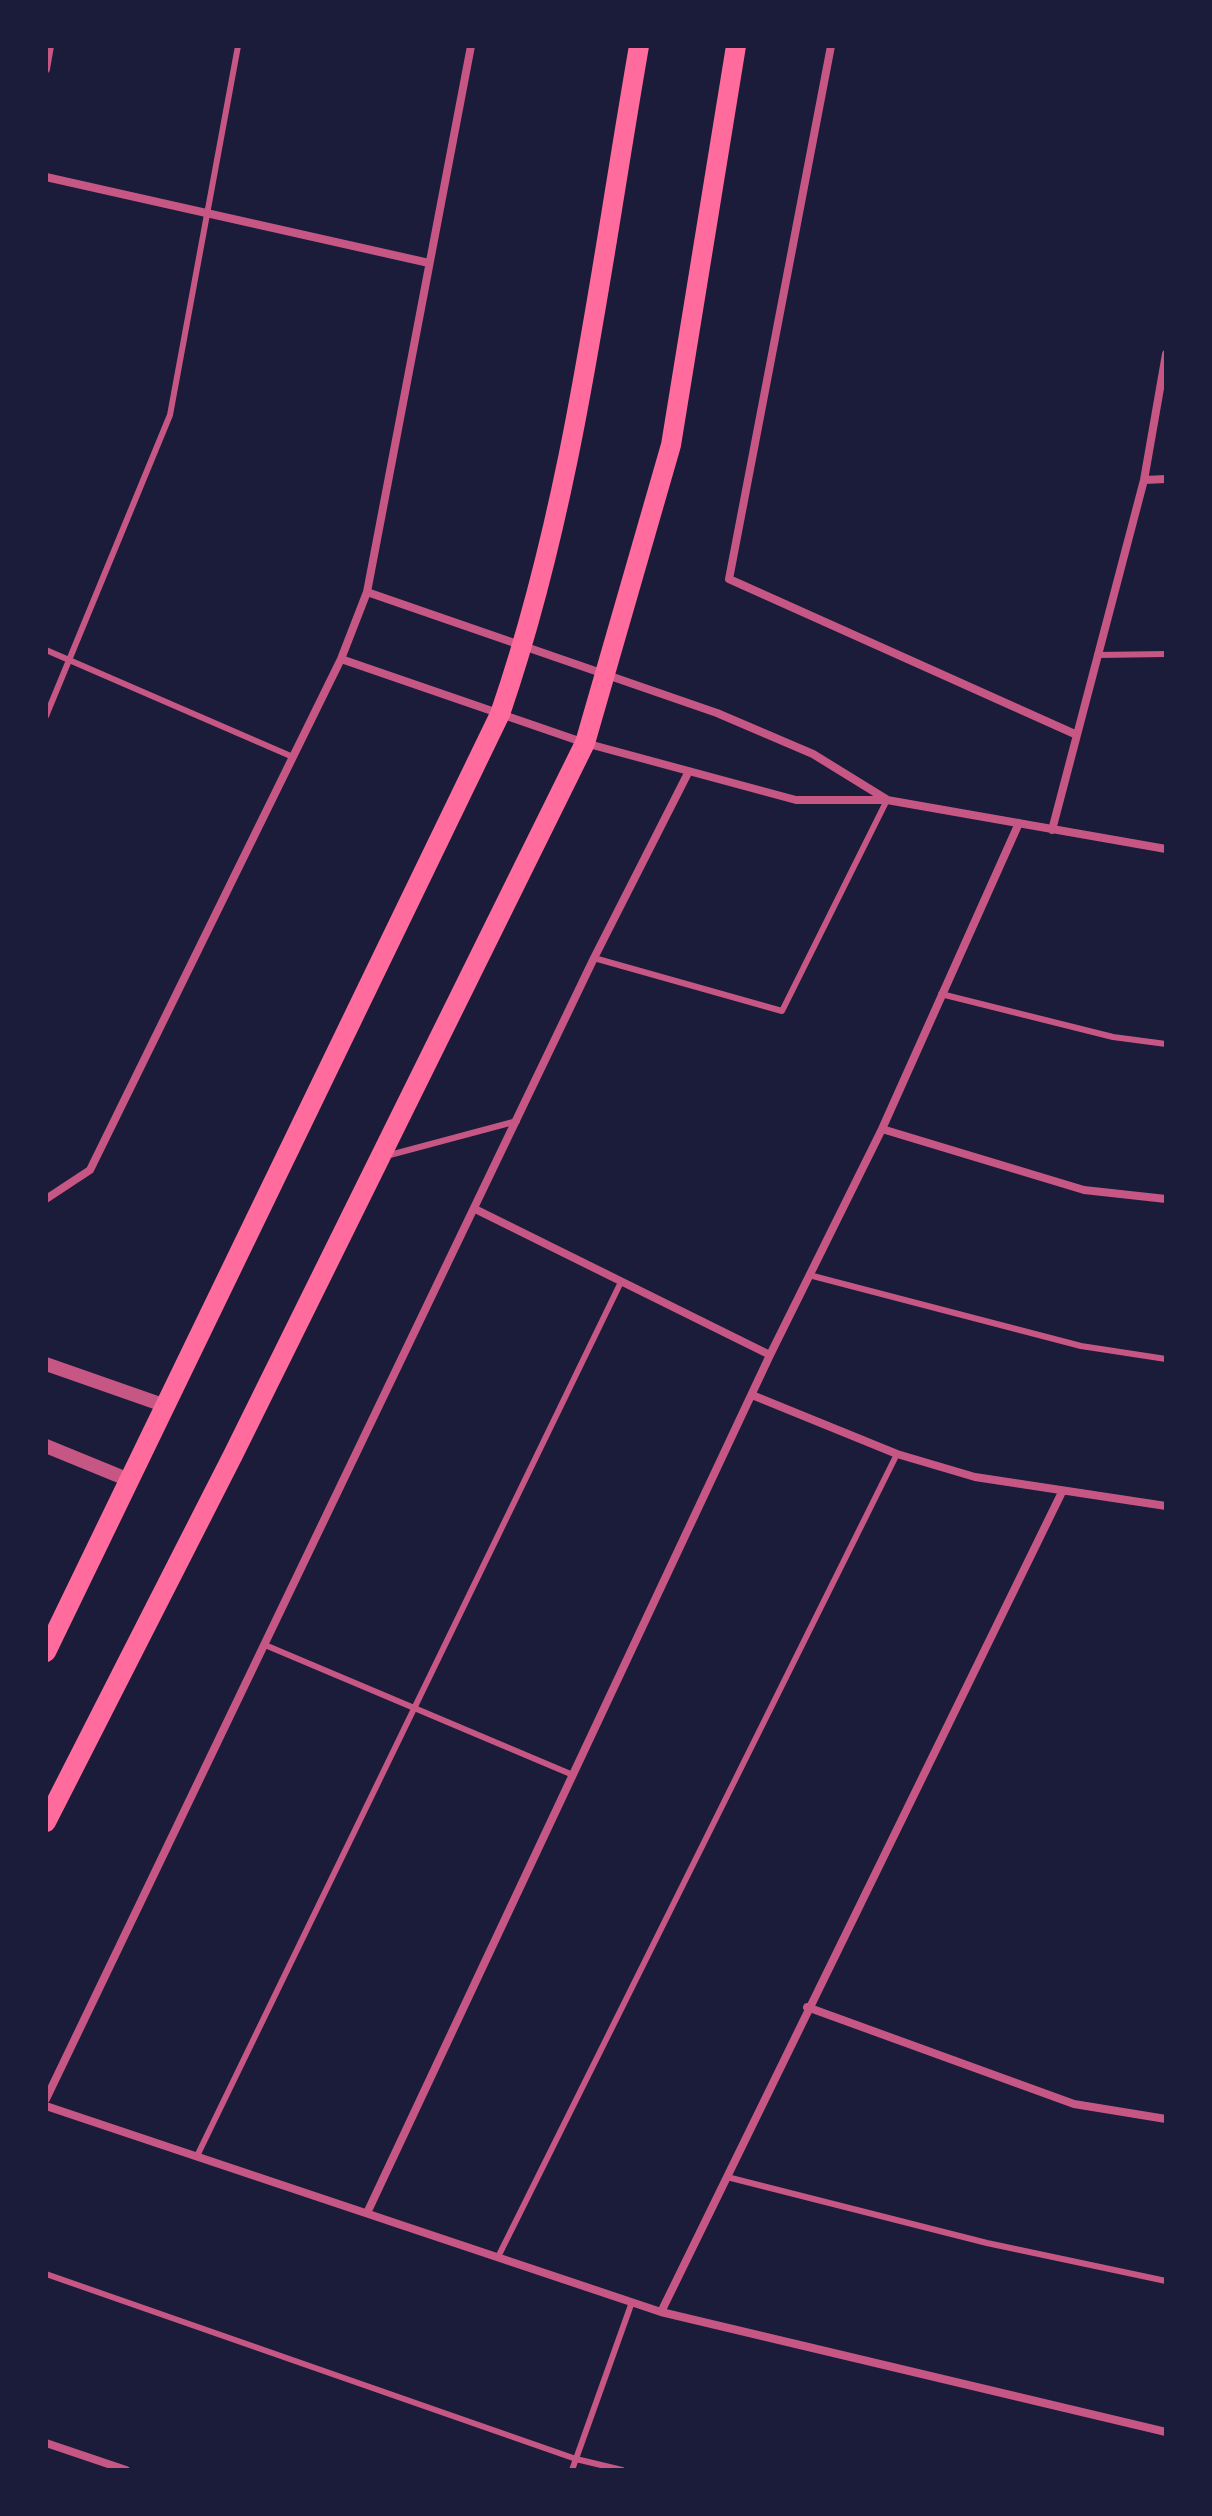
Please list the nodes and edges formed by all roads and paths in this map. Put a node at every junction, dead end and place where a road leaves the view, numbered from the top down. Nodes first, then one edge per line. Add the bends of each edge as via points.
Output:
1 (50, 46) edge
2 (238, 46) edge
3 (471, 46) edge
4 (639, 46) edge
5 (736, 46) edge
6 (831, 46) edge
7 (46, 69) edge
8 (46, 177) edge
9 (208, 213) junction
10 (429, 263) junction
11 (1166, 354) edge
12 (1166, 479) edge
13 (1144, 480) junction
14 (367, 592) junction
15 (523, 647) junction
16 (46, 650) edge
17 (1166, 654) edge
18 (1097, 655) junction
19 (341, 659) junction
20 (70, 660) junction
21 (608, 673) junction
22 (500, 714) junction
23 (46, 716) edge
24 (1077, 735) junction
25 (585, 743) junction
26 (293, 757) junction
27 (688, 773) junction
28 (887, 800) junction
29 (1019, 823) junction
30 (1052, 830) junction
31 (1166, 849) edge
32 (594, 958) junction
33 (941, 994) junction
34 (1166, 1044) edge
35 (517, 1121) junction
36 (882, 1129) junction
37 (378, 1157) junction
38 (46, 1199) edge
39 (1166, 1199) edge
40 (475, 1209) junction
41 (809, 1275) junction
42 (620, 1284) junction
43 (770, 1355) junction
44 (1166, 1359) edge
45 (46, 1364) edge
46 (752, 1395) junction
47 (166, 1406) junction
48 (46, 1446) edge
49 (897, 1454) junction
50 (129, 1480) junction
51 (1062, 1492) junction
52 (1166, 1506) edge
53 (265, 1645) junction
54 (46, 1652) edge
55 (415, 1710) junction
56 (573, 1775) junction
57 (46, 1822) edge
58 (807, 2007) junction
59 (46, 2099) edge
60 (46, 2106) edge
61 (1166, 2119) edge
62 (197, 2156) junction
63 (727, 2177) junction
64 (367, 2213) junction
65 (498, 2257) junction
66 (46, 2274) edge
67 (1166, 2281) edge
68 (632, 2302) junction
69 (661, 2312) junction
70 (1166, 2432) edge
71 (46, 2443) edge
72 (576, 2459) junction
73 (126, 2470) edge
74 (572, 2470) edge
75 (622, 2470) edge

1 - 7 street
2 - 9 lane
3 - 10 street
4 - 15 main road via 561,498
5 - 21 main road via 671,445
6 - 24 street via 729,579
8 - 9 street
9 - 10 street
9 - 20 lane via 170,415
10 - 14 street
11 - 13 street
12 - 13 street
13 - 18 street
14 - 15 street
14 - 19 street
15 - 21 street
15 - 22 main road
16 - 20 lane
17 - 18 lane
18 - 24 street
19 - 22 street
19 - 26 street
20 - 23 lane
20 - 26 lane
21 - 25 main road
21 - 28 street via 813,754
22 - 25 street
22 - 47 main road
24 - 30 street
25 - 27 street
25 - 37 main road
26 - 38 street via 90,1170
27 - 28 street via 796,800
27 - 32 street
28 - 29 street
28 - 32 lane via 782,1011
29 - 30 street
29 - 33 street
30 - 31 street
32 - 35 street
33 - 34 lane via 1113,1037
33 - 36 street
35 - 37 lane
35 - 40 street
36 - 39 street via 1084,1190
36 - 41 street
37 - 57 main road
40 - 42 street
40 - 53 street
41 - 43 street
41 - 44 lane via 1081,1346
42 - 43 street
42 - 55 lane
43 - 46 street
45 - 47 street
46 - 49 street
46 - 56 street
47 - 50 main road
48 - 50 street
49 - 51 street via 975,1477
49 - 65 lane
50 - 54 main road
51 - 52 street
51 - 58 street
53 - 55 lane
53 - 59 street
55 - 56 lane
55 - 62 lane
56 - 64 street
58 - 61 street via 1074,2104
58 - 63 street
60 - 62 street
62 - 64 street
63 - 67 lane via 987,2243
63 - 69 street
64 - 65 street
65 - 68 street
66 - 72 lane
68 - 69 street
68 - 72 lane
69 - 70 street
71 - 73 street
72 - 74 lane
72 - 75 lane

